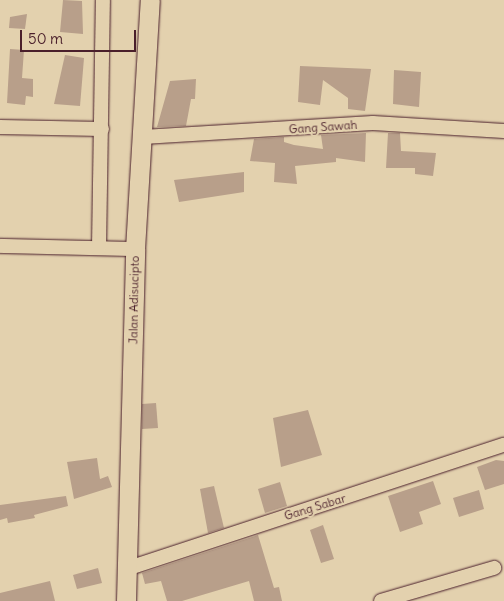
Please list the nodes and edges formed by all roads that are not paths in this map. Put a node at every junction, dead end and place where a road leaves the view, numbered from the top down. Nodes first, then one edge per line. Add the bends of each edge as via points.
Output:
1 (102, 0) edge
2 (150, 0) edge
3 (0, 127) edge
4 (102, 129) junction
5 (504, 131) edge
6 (143, 137) junction
7 (0, 246) edge
8 (99, 248) junction
9 (135, 249) junction
10 (504, 445) edge
11 (494, 568) dead end
12 (126, 569) junction
13 (126, 601) edge
14 (381, 601) edge

1 - 4 street
2 - 6 main road, Jalan Adisucipto
3 - 4 street
4 - 8 street
5 - 6 street, Gang Sawah via 373,124
6 - 9 main road, Jalan Adisucipto
7 - 8 street
8 - 9 street
9 - 12 main road, Jalan Adisucipto
10 - 12 street, Gang Sabar
11 - 14 street
12 - 13 main road, Jalan Adisucipto

